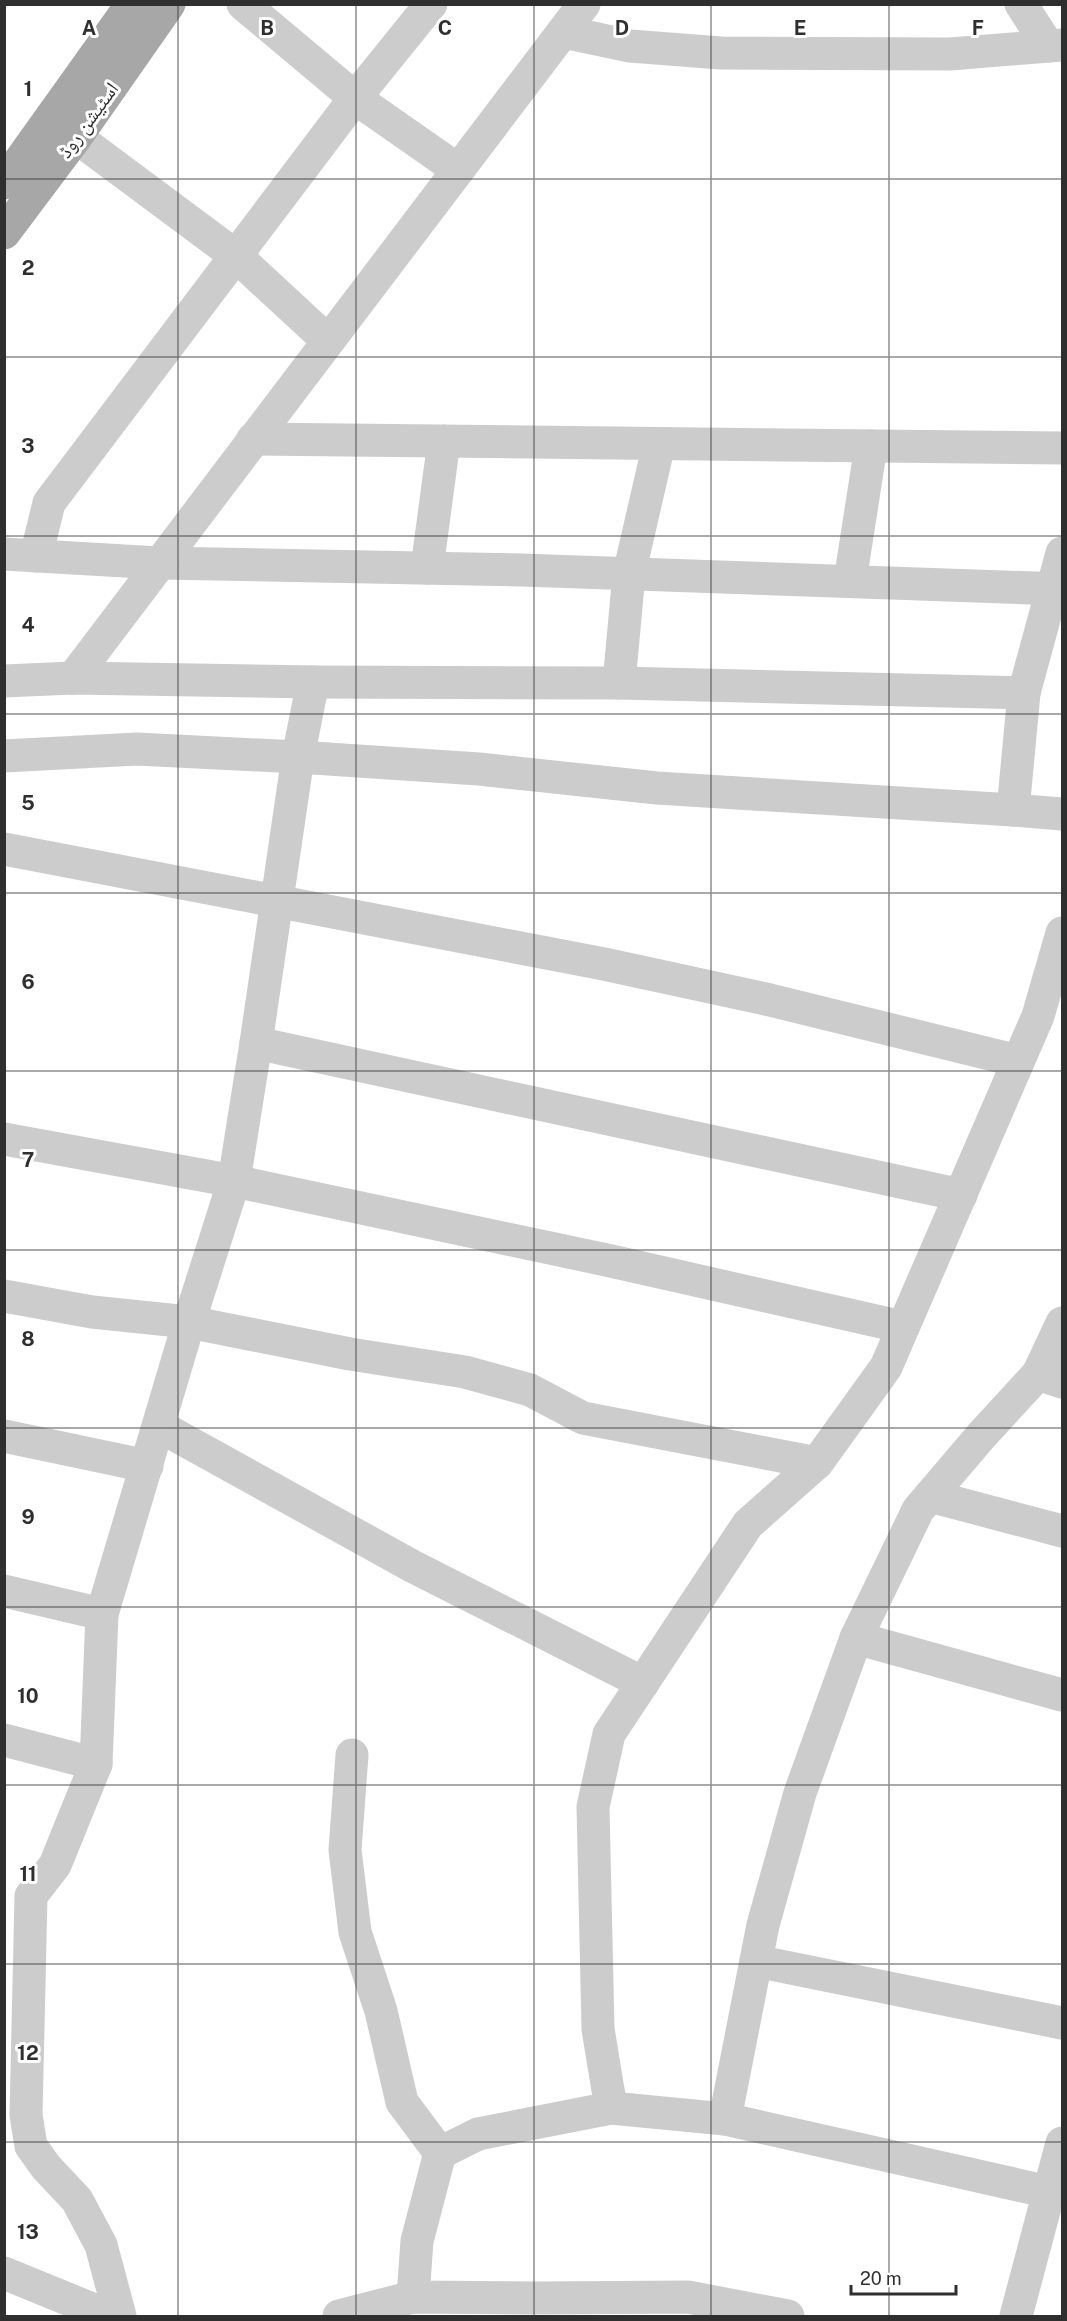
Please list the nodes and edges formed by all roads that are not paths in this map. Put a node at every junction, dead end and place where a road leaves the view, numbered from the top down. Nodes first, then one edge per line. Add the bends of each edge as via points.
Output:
1 (132, 4) edge
2 (169, 4) edge
3 (243, 4) edge
4 (431, 4) edge
5 (1021, 4) edge
6 (575, 13) edge
7 (1055, 45) edge
8 (355, 98) junction
9 (76, 137) junction
10 (458, 170) junction
11 (5, 179) edge
12 (4, 233) edge
13 (236, 256) junction
14 (328, 341) junction
15 (253, 439) junction
16 (444, 441) junction
17 (659, 444) junction
18 (871, 446) junction
19 (1062, 448) edge
20 (1062, 553) edge
21 (20, 555) edge
22 (159, 562) junction
23 (427, 568) junction
24 (629, 574) junction
25 (850, 581) junction
26 (1058, 588) edge
27 (73, 678) junction
28 (4, 681) edge
29 (313, 682) junction
30 (619, 683) junction
31 (1024, 693) junction
32 (4, 756) edge
33 (298, 757) junction
34 (1013, 810) junction
35 (1062, 814) edge
36 (4, 849) edge
37 (277, 900) junction
38 (1062, 933) edge
39 (256, 1043) junction
40 (1018, 1061) junction
41 (4, 1139) edge
42 (234, 1181) junction
43 (961, 1195) junction
44 (4, 1296) edge
45 (189, 1322) junction
46 (1062, 1323) edge
47 (903, 1328) junction
48 (1050, 1378) edge
49 (159, 1426) junction
50 (4, 1436) edge
51 (817, 1463) junction
52 (147, 1466) junction
53 (930, 1496) junction
54 (1062, 1531) edge
55 (4, 1591) edge
56 (102, 1614) junction
57 (856, 1638) junction
58 (643, 1683) junction
59 (1062, 1695) edge
60 (4, 1740) edge
61 (352, 1755) dead end
62 (96, 1764) junction
63 (18, 1893) edge
64 (756, 1961) junction
65 (1062, 2023) edge
66 (611, 2108) junction
67 (725, 2119) junction
68 (1062, 2143) edge
69 (4, 2153) edge
70 (440, 2153) junction
71 (46, 2167) junction
72 (1049, 2192) junction
73 (4, 2273) edge
74 (413, 2297) junction
75 (109, 2316) edge
76 (120, 2316) edge
77 (339, 2316) edge
78 (788, 2316) edge
79 (1016, 2316) edge

1 - 11 main road, اسٹیشن روڈ
2 - 9 main road, اسٹیشن روڈ
3 - 8 street
4 - 8 street
5 - 7 street
6 - 7 street via 630,46 721,53 950,54
6 - 10 street
8 - 10 street
8 - 13 street
9 - 12 main road, اسٹیشن روڈ
9 - 13 street
10 - 14 street
13 - 14 street
13 - 21 street via 49,503
14 - 15 street
15 - 16 street
15 - 22 street
16 - 17 street
16 - 23 street
17 - 18 street
17 - 24 street
18 - 19 street
18 - 25 street
20 - 26 street
21 - 22 street
22 - 23 street
22 - 27 street
23 - 24 street
24 - 25 street
24 - 30 street
25 - 26 street
26 - 31 street
27 - 28 street
27 - 29 street
29 - 30 street
29 - 33 street
30 - 31 street
31 - 34 street
32 - 33 street via 137,749
33 - 34 street via 479,769 657,788
33 - 37 street
34 - 35 street
36 - 37 street
37 - 39 street
37 - 40 street via 714,988
38 - 40 street via 1038,1016
39 - 42 street
39 - 43 street
40 - 43 street
41 - 42 street
42 - 45 street
42 - 47 street
43 - 47 street
44 - 45 street via 92,1312
45 - 49 street
45 - 51 street via 465,1372 530,1390 583,1418
46 - 48 street
47 - 51 street via 886,1366
48 - 53 street via 981,1436
49 - 52 street
49 - 58 street via 412,1566
50 - 52 street
51 - 58 street via 748,1524
52 - 56 street
53 - 54 street
53 - 57 street via 918,1510
55 - 56 street
56 - 62 street
57 - 59 street
57 - 64 street via 800,1793
58 - 66 street via 609,1734 593,1807 598,2029
60 - 62 street
61 - 70 street via 345,1850 355,1932 381,2011 402,2102
62 - 63 street via 55,1865
63 - 71 street via 26,2115 31,2146
64 - 65 street
64 - 67 street
66 - 67 street
66 - 70 street via 478,2134
67 - 72 street
68 - 72 street
69 - 71 street
70 - 74 street via 417,2241
71 - 76 street via 77,2200 101,2245
72 - 79 street
73 - 75 street
74 - 77 street
74 - 78 street via 688,2297

